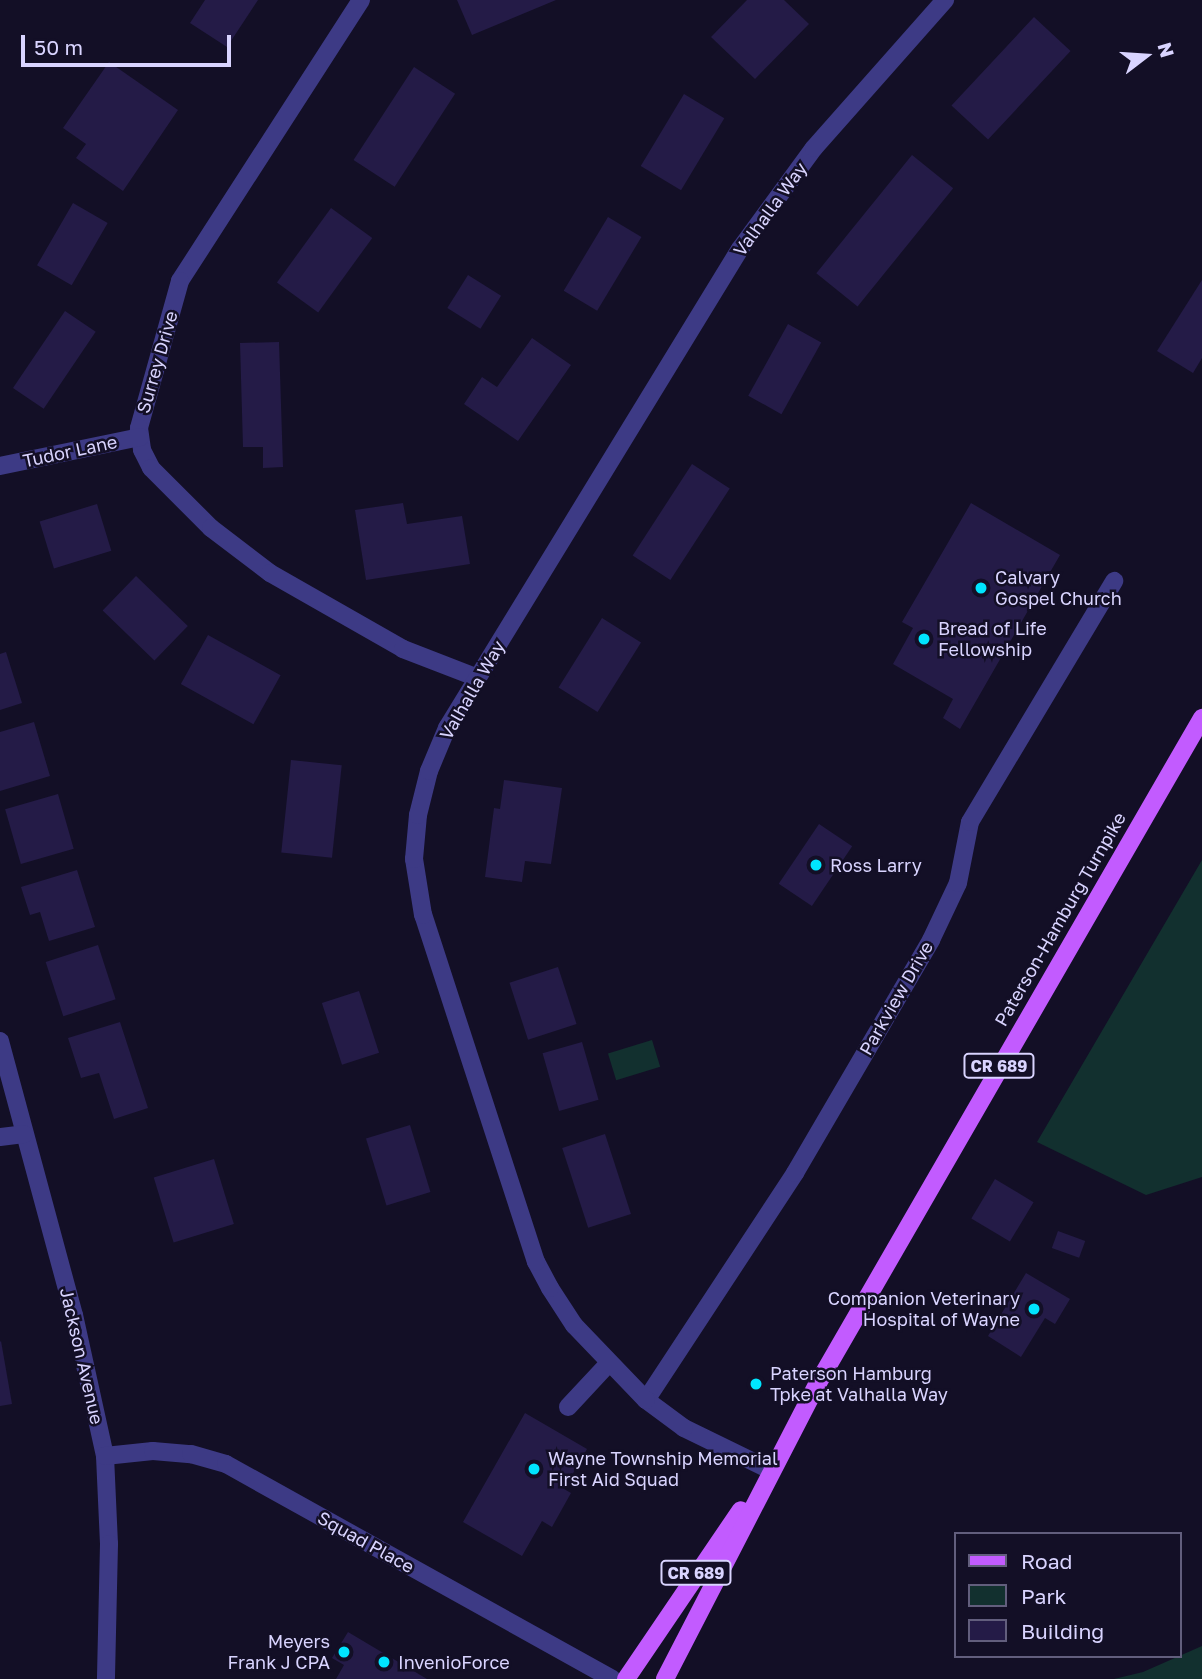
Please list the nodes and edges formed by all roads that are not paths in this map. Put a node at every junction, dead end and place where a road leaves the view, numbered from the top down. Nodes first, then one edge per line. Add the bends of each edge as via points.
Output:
1 (361, 0) edge
2 (945, 0) edge
3 (140, 437) junction
4 (0, 466) edge
5 (1114, 581) dead end
6 (478, 678) junction
7 (1202, 718) edge
8 (0, 1041) edge
9 (24, 1134) junction
10 (0, 1137) edge
11 (608, 1364) junction
12 (646, 1400) junction
13 (568, 1407) dead end
14 (105, 1456) junction
15 (770, 1470) junction
16 (106, 1679) edge
17 (612, 1679) edge
18 (626, 1679) edge
19 (665, 1679) edge

1 - 3 street, Surrey Drive via 180,281 153,369
2 - 6 street, Valhalla Way via 814,148 740,249
3 - 4 street, Tudor Lane
3 - 6 street, Surrey Drive via 151,468 211,528 270,573 403,649
5 - 12 street, Parkview Drive via 970,822 958,883 924,952 795,1172
6 - 11 street, Valhalla Way via 447,727 429,771 418,814 417,887 536,1262 574,1325
7 - 15 main road, Paterson-Hamburg Turnpike / CR 689
8 - 9 street, Jackson Avenue
9 - 10 street
9 - 14 street, Jackson Avenue via 74,1315
11 - 12 street, Valhalla Way
11 - 13 street
12 - 15 street, Valhalla Way via 684,1428
14 - 16 street, Jackson Avenue via 109,1544
14 - 17 street, Squad Place via 153,1451 191,1454 226,1464
15 - 18 main road, Paterson-Hamburg Turnpike / CR 689
15 - 19 main road, Paterson-Hamburg Turnpike / CR 689

